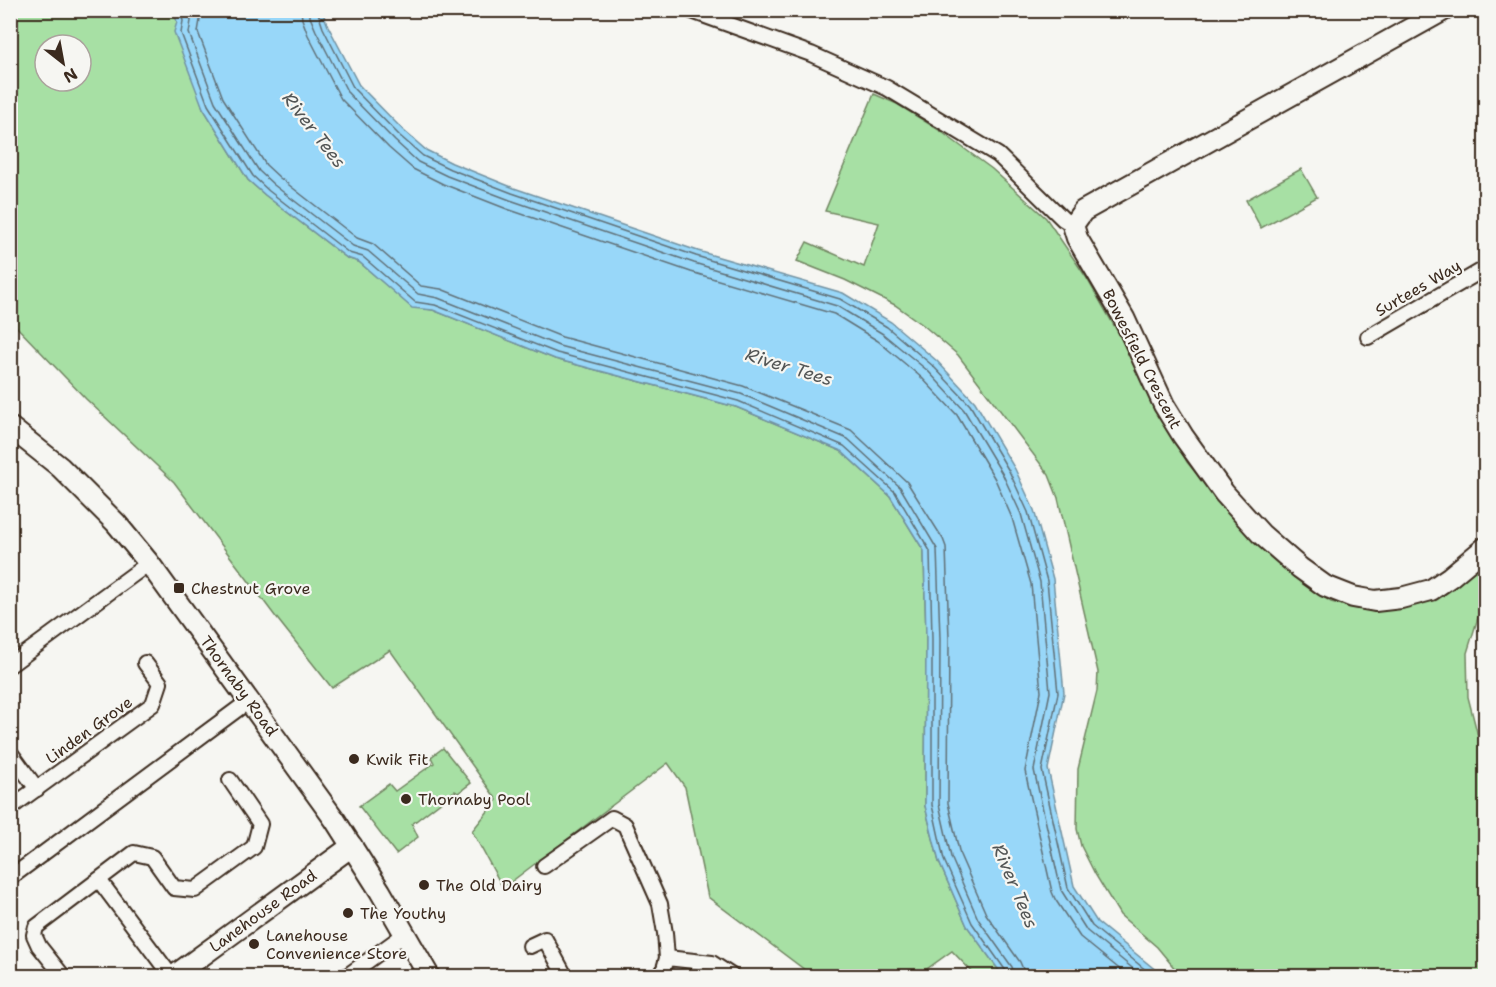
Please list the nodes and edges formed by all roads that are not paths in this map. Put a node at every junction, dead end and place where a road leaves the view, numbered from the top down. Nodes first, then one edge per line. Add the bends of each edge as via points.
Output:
1 (689, 10) edge
2 (1444, 10) edge
3 (1073, 225) junction
4 (1485, 268) edge
5 (1368, 337) dead end
6 (10, 427) edge
7 (1485, 547) edge
8 (149, 562) junction
9 (145, 663) dead end
10 (10, 665) edge
11 (250, 700) junction
12 (10, 752) edge
13 (230, 780) dead end
14 (37, 789) junction
15 (10, 808) edge
16 (352, 846) junction
17 (544, 866) dead end
18 (10, 878) edge
19 (99, 880) junction
20 (405, 934) junction
21 (530, 946) dead end
22 (667, 958) junction
23 (63, 976) edge
24 (172, 976) edge
25 (347, 976) edge
26 (429, 976) edge
27 (564, 976) edge
28 (662, 976) edge
29 (732, 976) edge

1 - 3 street, Bowesfield Crescent via 811,54 887,88 998,155
2 - 3 street via 1083,212
3 - 7 street, Bowesfield Crescent via 1183,436 1224,493 1261,534 1300,568 1325,586 1375,601 1431,590
4 - 5 street, Surtees Way
6 - 8 street, Thornaby Road via 60,467
8 - 10 street
8 - 11 street, Thornaby Road
9 - 14 street, Linden Grove via 160,683 153,704
11 - 16 street, Thornaby Road
11 - 18 street
12 - 14 street
13 - 19 street via 260,824 254,847 195,890 174,888 152,857 134,853
14 - 15 street, Linden Grove
16 - 20 street, Thornaby Road
16 - 24 street, Lanehouse Road
17 - 22 street via 612,818 625,825 660,904
19 - 23 street via 36,927 34,935 39,946
19 - 24 street
20 - 25 street
20 - 26 street, Thornaby Road
21 - 27 street via 545,939
22 - 28 street
22 - 29 street via 712,963

